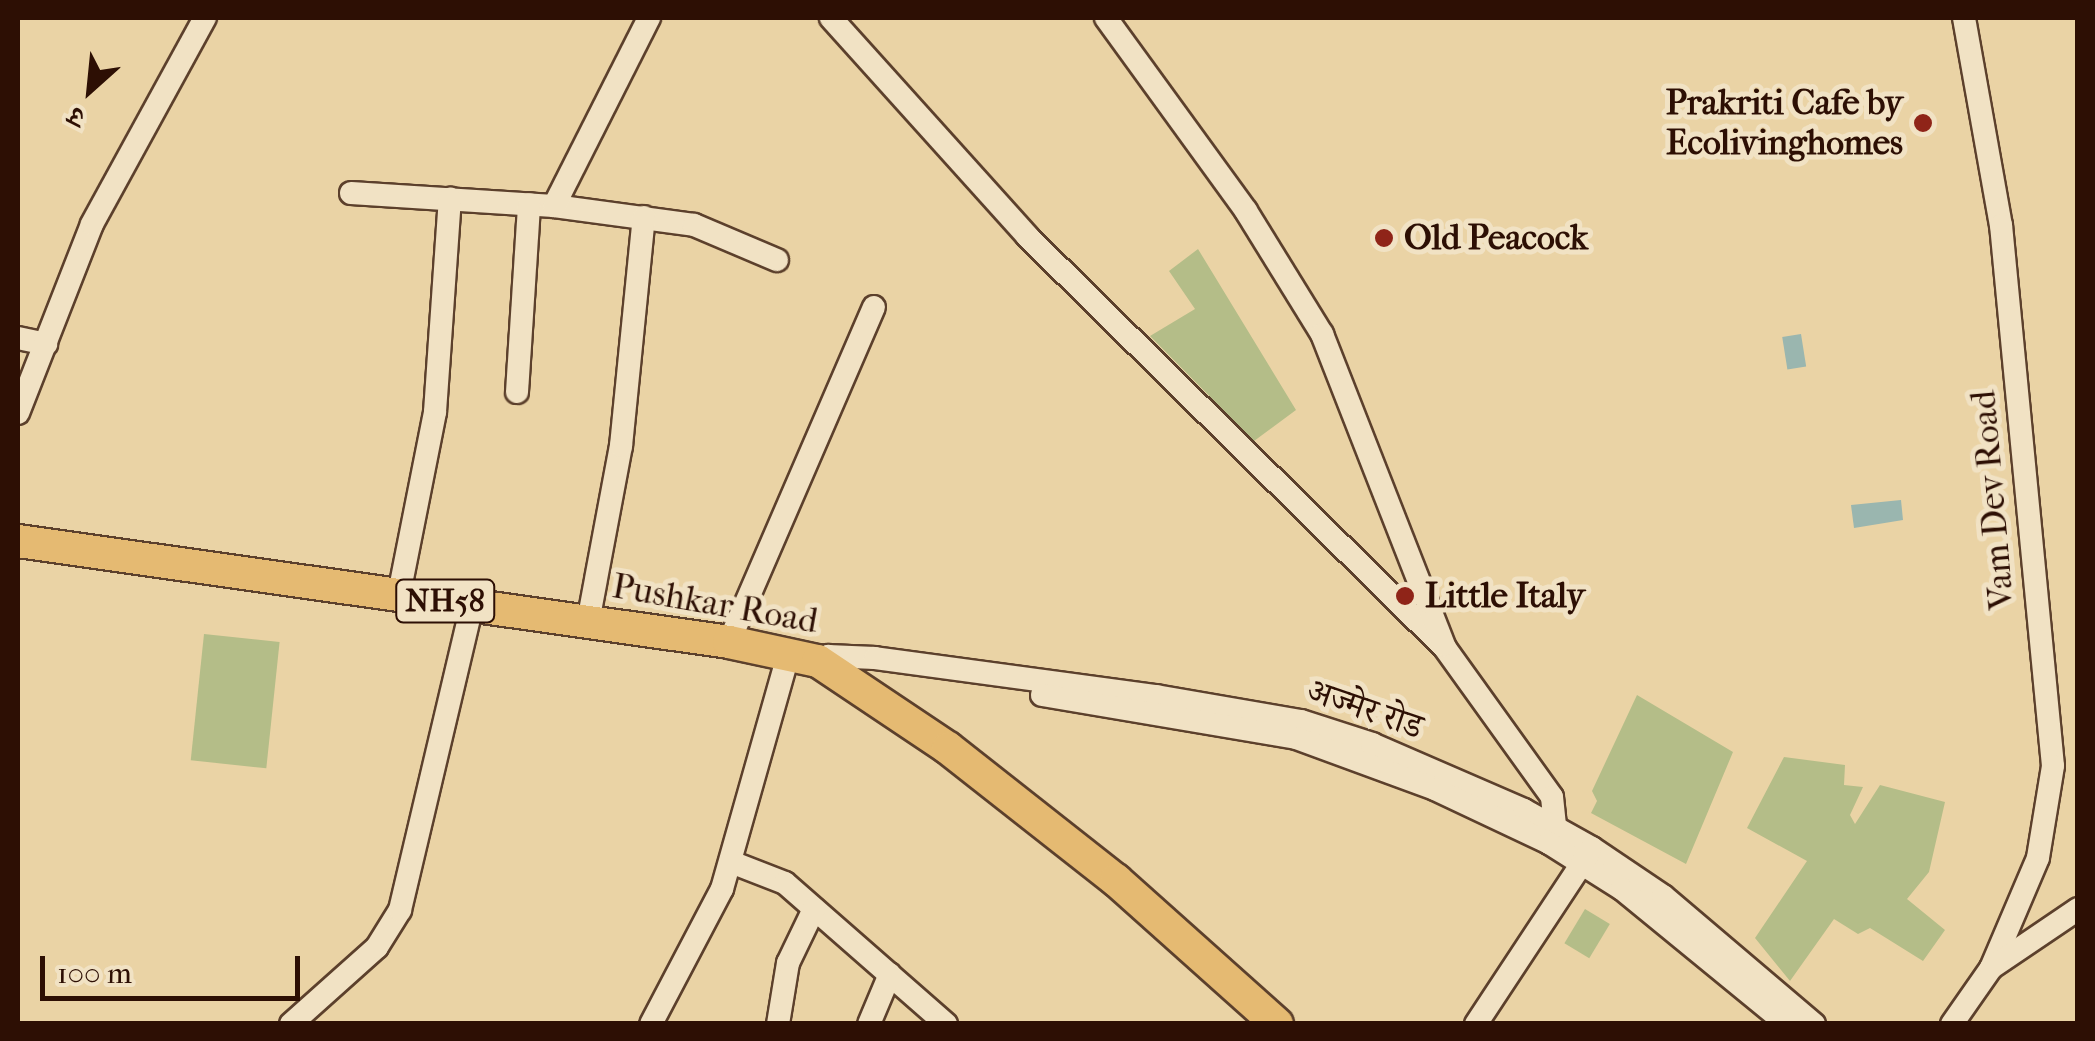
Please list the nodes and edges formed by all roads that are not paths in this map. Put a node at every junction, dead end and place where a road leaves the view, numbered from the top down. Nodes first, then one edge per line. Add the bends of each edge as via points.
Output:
1 (205, 18) edge
2 (649, 18) edge
3 (831, 18) edge
4 (1106, 18) edge
5 (1964, 18) edge
6 (351, 193) dead end
7 (450, 199) junction
8 (529, 204) junction
9 (554, 206) junction
10 (644, 217) junction
11 (777, 260) dead end
12 (874, 307) dead end
13 (18, 338) edge
14 (46, 344) junction
15 (517, 392) dead end
16 (18, 413) edge
17 (18, 541) edge
18 (18, 562) edge
19 (399, 594) junction
20 (470, 616) junction
21 (588, 622) junction
22 (729, 642) junction
23 (1445, 648) junction
24 (812, 669) junction
25 (1552, 834) junction
26 (1586, 855) junction
27 (731, 862) junction
28 (814, 909) junction
29 (2078, 909) edge
30 (1990, 968) junction
31 (890, 974) junction
32 (290, 1024) edge
33 (651, 1024) edge
34 (778, 1024) edge
35 (869, 1024) edge
36 (946, 1024) edge
37 (1249, 1024) edge
38 (1277, 1024) edge
39 (1476, 1024) edge
40 (1787, 1024) edge
41 (1814, 1024) edge
42 (1952, 1024) edge

1 - 14 street via 107,193
2 - 9 street
3 - 23 street via 1026,236
4 - 23 street via 1246,211 1322,334
5 - 30 street, Vam Dev Road via 2003,244 2052,766 2038,858
6 - 7 street
7 - 8 street
7 - 19 street via 436,412
8 - 9 street
8 - 15 street
9 - 10 street
10 - 11 street via 710,228
10 - 21 street via 621,446
12 - 22 street
13 - 14 street
14 - 16 street
17 - 19 highway, Pushkar Road / NH58
18 - 20 highway, Pushkar Road / NH58
19 - 20 highway, Pushkar Road / NH58
20 - 21 highway, Pushkar Road / NH58
20 - 24 highway, Pushkar Road / NH58
20 - 32 street via 400,910 377,947
21 - 22 highway, Pushkar Road / NH58
22 - 24 highway, Pushkar Road / NH58
23 - 25 street via 1552,797
24 - 25 street, अज्मेर रोड via 842,655 912,662 1298,730 1448,776
24 - 27 street
24 - 37 highway, Pushkar Road / NH58 via 1138,922
24 - 38 highway, Pushkar Road / NH58 via 1116,880
25 - 26 street, अज्मेर रोड
26 - 39 street
26 - 40 street, अज्मेर रोड
26 - 41 street, अज्मेर रोड via 1664,896
27 - 28 street via 785,883
27 - 33 street
28 - 31 street
28 - 34 street via 788,963
29 - 30 street
30 - 42 street
31 - 35 street
31 - 36 street

